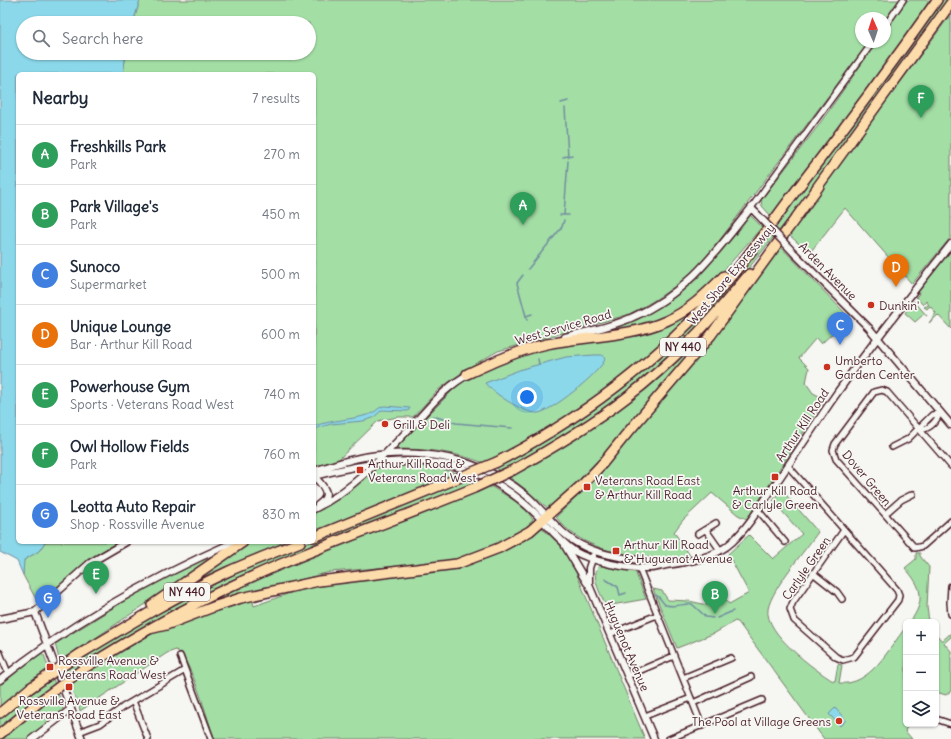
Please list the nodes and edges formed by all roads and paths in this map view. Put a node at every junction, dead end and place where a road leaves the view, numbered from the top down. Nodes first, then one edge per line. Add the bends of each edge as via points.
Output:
1 (903, 0) edge
2 (937, 0) edge
3 (951, 3) edge
4 (891, 17) edge
5 (869, 48) edge
6 (819, 186) junction
7 (751, 208) junction
8 (777, 215) junction
9 (951, 244) edge
10 (877, 338) junction
11 (467, 374) junction
12 (940, 413) junction
13 (951, 425) edge
14 (920, 430) junction
15 (892, 447) dead end
16 (384, 455) junction
17 (376, 462) junction
18 (788, 466) junction
19 (951, 466) edge
20 (316, 469) edge
21 (316, 476) edge
22 (316, 478) edge
23 (913, 494) dead end
24 (316, 507) edge
25 (316, 507) edge
26 (758, 510) junction
27 (885, 514) junction
28 (545, 518) junction
29 (951, 521) edge
30 (716, 523) dead end
31 (706, 530) junction
32 (844, 530) junction
33 (698, 534) dead end
34 (316, 535) edge
35 (561, 540) junction
36 (785, 542) dead end
37 (123, 544) edge
38 (230, 544) edge
39 (240, 544) edge
40 (295, 544) edge
41 (720, 550) junction
42 (596, 551) junction
43 (592, 559) junction
44 (664, 565) junction
45 (639, 568) junction
46 (814, 573) junction
47 (589, 585) junction
48 (951, 586) edge
49 (842, 599) dead end
50 (35, 612) junction
51 (951, 614) edge
52 (658, 615) junction
53 (0, 619) edge
54 (148, 629) junction
55 (610, 634) junction
56 (47, 645) junction
57 (0, 653) edge
58 (80, 654) junction
59 (180, 656) dead end
60 (674, 656) junction
61 (732, 658) dead end
62 (185, 670) junction
63 (8, 674) junction
64 (628, 676) junction
65 (751, 677) dead end
66 (683, 678) junction
67 (0, 680) edge
68 (692, 700) junction
69 (762, 700) dead end
70 (133, 701) junction
71 (71, 709) junction
72 (0, 713) edge
73 (645, 716) junction
74 (939, 720) edge
75 (951, 724) edge
76 (702, 726) junction
77 (79, 732) junction
78 (0, 734) edge
79 (209, 738) edge
80 (32, 739) edge
81 (82, 739) edge
82 (148, 739) edge
83 (654, 739) edge
84 (669, 739) edge

1 - 4 street
2 - 8 highway, West Shore Expressway / NY 440
3 - 6 highway, West Shore Expressway / NY 440
5 - 7 street
6 - 28 highway via 711,335 603,463
6 - 54 highway, West Shore Expressway / NY 440, bridge via 721,307 662,368 594,422 513,470 272,568 202,600
7 - 10 street, Arden Avenue, bridge
7 - 11 street, West Service Road via 699,272 656,306 632,318 496,359
8 - 11 highway via 723,277 695,304 679,315 650,327 546,344
8 - 34 highway, West Shore Expressway / NY 440, bridge via 738,269 683,329 619,386 584,412 497,462
9 - 10 street, Arthur Kill Road
10 - 12 street, Arden Avenue
10 - 18 street, Arthur Kill Road
11 - 16 street, West Service Road via 434,402
12 - 13 street, Arden Avenue
12 - 14 street via 922,424
14 - 15 street
14 - 19 street, Dover Green
14 - 27 street, Dover Green via 887,392 879,390 874,392 835,444 833,450 836,459
16 - 17 street, West Service Road
16 - 20 street via 363,457
16 - 28 street via 436,455 474,464 510,484
17 - 21 street
17 - 24 street, West Service Road via 346,490
17 - 28 street via 425,462 462,468 511,491
18 - 26 street, Arthur Kill Road
18 - 32 street, Carlyle Green
22 - 25 street via 325,489 322,503
23 - 27 street via 901,500
26 - 36 street
26 - 41 street, Arthur Kill Road via 736,538
27 - 29 street, Dover Green via 917,548 923,546
28 - 35 street
28 - 42 street via 582,546
28 - 54 highway via 530,531 499,548 457,564 319,581 242,598
30 - 31 street
31 - 33 street
31 - 41 street
32 - 46 street, Carlyle Green
32 - 46 street, Carlyle Green via 898,590 899,595 898,600 851,659 843,660 836,657 792,616 791,606
35 - 43 street, Arthur Kill Road via 572,550
35 - 47 street
37 - 50 street via 90,563 74,580
38 - 56 street via 146,585
39 - 58 highway
40 - 58 highway, NY 440 via 228,571 137,619
41 - 44 street, Arthur Kill Road via 692,561
42 - 43 street, Huguenot Avenue
42 - 44 street
43 - 45 street, Arthur Kill Road
43 - 47 street, Huguenot Avenue via 588,575
44 - 45 street, Arthur Kill Road
45 - 52 street
46 - 49 street
47 - 55 street, Huguenot Avenue
48 - 51 street
50 - 53 street
50 - 56 street
52 - 55 street
52 - 60 street
54 - 78 highway, West Shore Expressway / NY 440, bridge via 83,669
55 - 64 street, Huguenot Avenue
56 - 63 street
56 - 71 street
57 - 63 street
58 - 72 highway, NY 440, bridge via 30,688
59 - 62 street
60 - 64 street
60 - 66 street
61 - 66 street
62 - 70 street
62 - 79 street
63 - 67 street
64 - 73 street, Huguenot Avenue
65 - 68 street
66 - 68 street
68 - 73 street
68 - 76 street
69 - 76 street
70 - 77 street via 100,724
70 - 82 street
71 - 77 street
71 - 80 street
73 - 83 street, Huguenot Avenue
74 - 75 street
76 - 84 street
77 - 81 street

